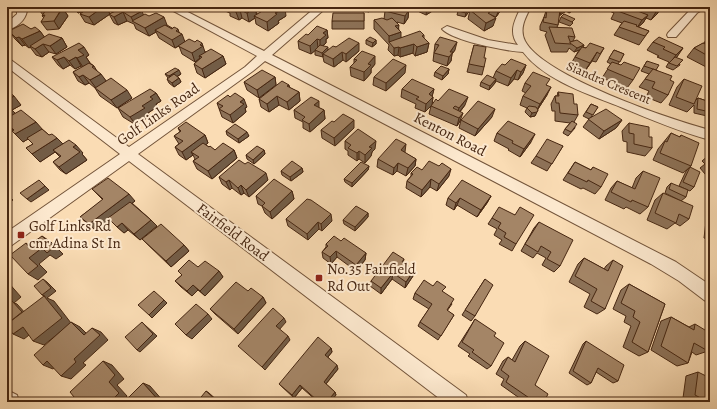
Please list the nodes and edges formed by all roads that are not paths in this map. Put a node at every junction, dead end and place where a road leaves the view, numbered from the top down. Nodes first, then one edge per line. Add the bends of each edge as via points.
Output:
1 (15, 7) edge
2 (171, 7) edge
3 (322, 7) edge
4 (526, 7) edge
5 (702, 7) edge
6 (7, 27) edge
7 (447, 29) dead end
8 (672, 35) dead end
9 (526, 49) junction
10 (265, 56) junction
11 (7, 62) edge
12 (710, 135) edge
13 (130, 154) junction
14 (7, 240) edge
15 (710, 295) edge
16 (7, 399) edge
17 (10, 402) edge
18 (458, 402) edge

1 - 6 street via 22,15
2 - 10 street, Kenton Road
3 - 10 street, Golf Links Road
4 - 9 street, Siandra Crescent via 517,25
5 - 8 street via 689,16
7 - 9 street via 502,46
9 - 12 street, Siandra Crescent via 552,72 578,86 683,128
10 - 13 street, Golf Links Road
10 - 15 street, Kenton Road via 656,259 698,284
11 - 13 street, Fairfield Road
13 - 14 street, Golf Links Road
13 - 18 street, Fairfield Road
16 - 17 street

